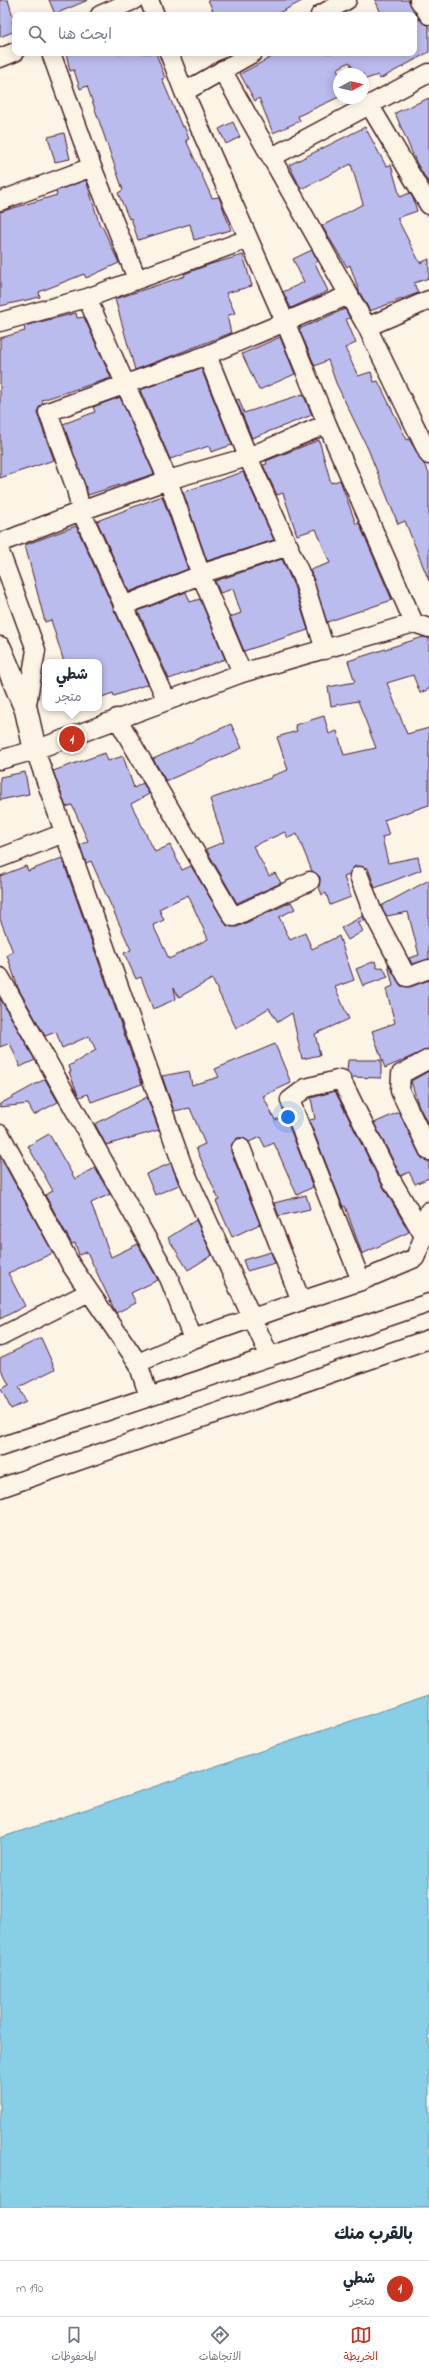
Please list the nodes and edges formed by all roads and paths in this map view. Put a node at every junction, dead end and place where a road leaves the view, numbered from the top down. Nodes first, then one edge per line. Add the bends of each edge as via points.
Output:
1 (134, 0) edge
2 (149, 0) edge
3 (347, 0) edge
4 (419, 0) edge
5 (107, 12) edge
6 (154, 12) edge
7 (325, 12) edge
8 (429, 15) edge
9 (12, 53) edge
10 (52, 56) edge
11 (170, 56) edge
12 (248, 56) edge
13 (0, 58) edge
14 (222, 70) junction
15 (429, 73) edge
16 (184, 92) junction
17 (370, 106) junction
18 (272, 157) junction
19 (92, 167) junction
20 (0, 201) edge
21 (429, 205) edge
22 (248, 239) junction
23 (137, 279) junction
24 (349, 295) junction
25 (87, 298) junction
26 (429, 300) edge
27 (0, 322) edge
28 (286, 324) junction
29 (367, 327) junction
30 (207, 355) junction
31 (124, 386) junction
32 (327, 424) junction
33 (429, 455) edge
34 (248, 457) junction
35 (168, 480) junction
36 (81, 511) junction
37 (0, 543) edge
38 (289, 546) junction
39 (0, 552) edge
40 (201, 575) junction
41 (123, 606) junction
42 (422, 625) edge
43 (0, 648) edge
44 (325, 650) junction
45 (242, 673) junction
46 (0, 680) edge
47 (166, 701) junction
48 (26, 710) junction
49 (117, 718) junction
50 (35, 750) junction
51 (0, 760) edge
52 (64, 833) junction
53 (0, 858) edge
54 (359, 876) dead end
55 (310, 881) dead end
56 (429, 969) edge
57 (0, 977) edge
58 (429, 1058) edge
59 (0, 1134) edge
60 (241, 1148) dead end
61 (429, 1151) edge
62 (429, 1211) edge
63 (424, 1236) junction
64 (360, 1281) junction
65 (89, 1292) junction
66 (301, 1301) junction
67 (429, 1303) edge
68 (254, 1319) junction
69 (0, 1337) edge
70 (193, 1339) junction
71 (429, 1339) edge
72 (270, 1357) junction
73 (138, 1363) junction
74 (149, 1397) junction
75 (0, 1447) edge
76 (0, 1488) edge

1 - 5 street
2 - 6 street
3 - 7 street
4 - 8 street
9 - 13 street
10 - 19 street
11 - 16 street
12 - 14 street
14 - 16 street
14 - 18 street
15 - 17 street
16 - 22 street
17 - 18 street
17 - 21 street
18 - 24 street
19 - 20 street
19 - 23 street
22 - 23 street
22 - 28 street
23 - 25 street
24 - 28 street
24 - 29 street
25 - 27 street
25 - 31 street
26 - 29 street
28 - 30 street
28 - 32 street
29 - 33 street
30 - 31 street
30 - 34 street
31 - 35 street
31 - 36 street via 48,412 76,489
32 - 34 street
32 - 42 street
34 - 35 street
34 - 38 street
35 - 36 street
35 - 40 street
36 - 37 street
36 - 41 street
38 - 40 street
38 - 44 street via 304,582
39 - 48 street via 36,650
40 - 41 street
40 - 45 street
41 - 47 street
42 - 44 street
43 - 48 street
44 - 45 street
45 - 47 street
46 - 48 street
47 - 49 street
48 - 50 street
49 - 50 street
49 - 55 street via 233,917
50 - 51 street
50 - 52 street
52 - 53 street
52 - 68 street via 183,1167
54 - 56 street via 373,913 407,977
57 - 70 street via 169,1278
58 - 61 street via 400,1074 400,1092
59 - 65 street via 71,1265
60 - 66 street
62 - 63 street
63 - 64 street via 415,1258
63 - 64 street via 389,1176 341,1079 306,1088 290,1100
64 - 66 street
65 - 69 street
65 - 73 street
66 - 68 street
67 - 72 street
68 - 70 street
68 - 72 street
70 - 73 street
71 - 76 street
72 - 74 street
73 - 74 street
74 - 75 street

